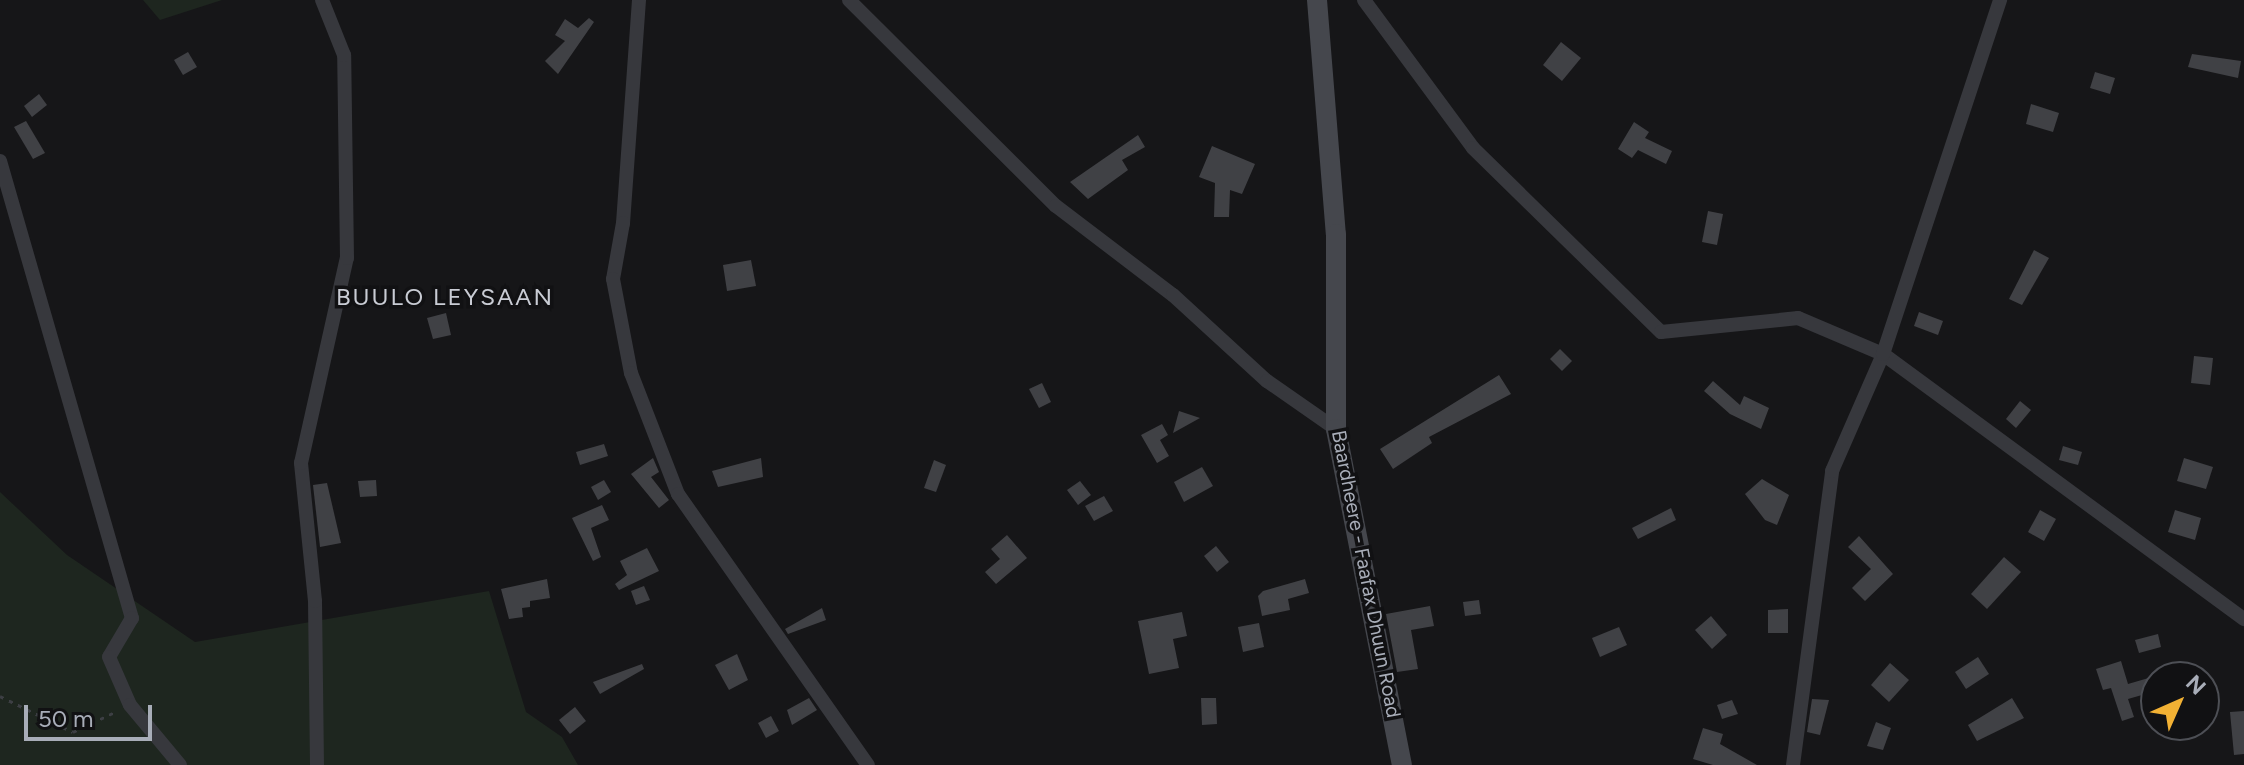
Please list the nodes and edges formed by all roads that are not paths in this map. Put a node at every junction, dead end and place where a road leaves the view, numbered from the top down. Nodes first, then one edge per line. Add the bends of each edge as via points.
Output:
1 (322, 0) edge
2 (639, 0) edge
3 (849, 0) edge
4 (1317, 0) edge
5 (1364, 0) edge
6 (2000, 0) edge
7 (0, 161) edge
8 (1883, 354) junction
9 (1336, 429) junction
10 (2244, 619) edge
11 (180, 765) edge
12 (317, 765) edge
13 (868, 765) edge
14 (1402, 765) edge
15 (1793, 765) edge

1 - 12 street via 344,55 347,258 301,463 315,601
2 - 13 street via 623,223 613,279 631,373 678,494
3 - 9 street via 1056,206 1173,295 1267,381
4 - 9 main road, Baardheere - Faafax Dhuun Road via 1336,234
5 - 8 street via 1473,148 1661,332 1798,318
6 - 8 street
7 - 11 street via 132,618 109,657 130,705
8 - 10 street
8 - 15 street via 1832,471
9 - 14 main road, Baardheere - Faafax Dhuun Road

